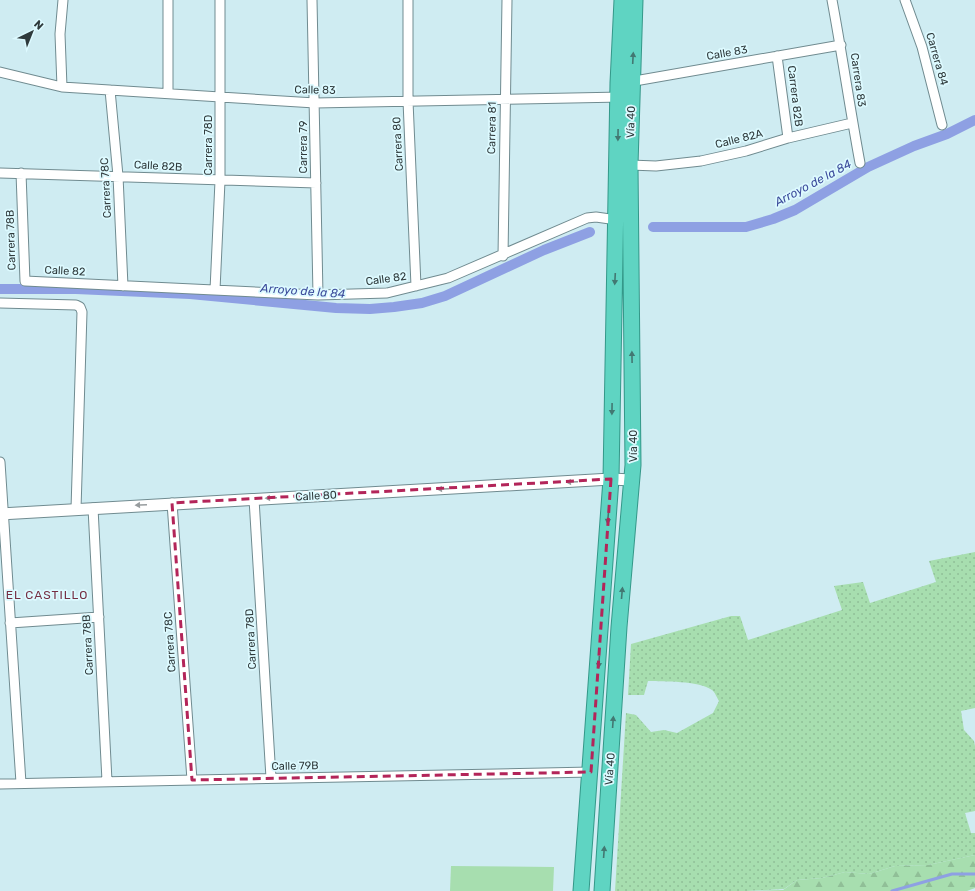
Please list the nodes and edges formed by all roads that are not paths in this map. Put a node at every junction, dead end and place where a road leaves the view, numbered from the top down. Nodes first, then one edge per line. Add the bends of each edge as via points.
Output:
1 (63, 0) edge
2 (168, 0) edge
3 (220, 0) edge
4 (312, 0) edge
5 (408, 0) edge
6 (507, 0) edge
7 (622, 0) edge
8 (635, 0) edge
9 (832, 0) edge
10 (905, 0) edge
11 (841, 45) junction
12 (777, 56) junction
13 (0, 72) edge
14 (62, 87) junction
15 (110, 90) junction
16 (625, 90) junction
17 (168, 93) junction
18 (220, 97) junction
19 (505, 98) junction
20 (408, 101) junction
21 (315, 103) junction
22 (852, 123) junction
23 (942, 125) dead end
24 (788, 138) junction
25 (860, 162) dead end
26 (630, 165) junction
27 (0, 173) edge
28 (21, 174) junction
29 (118, 176) junction
30 (220, 180) junction
31 (316, 183) junction
32 (617, 220) junction
33 (503, 256) junction
34 (25, 281) joint
35 (122, 286) junction
36 (416, 286) junction
37 (215, 290) junction
38 (318, 295) junction
39 (0, 303) edge
40 (0, 462) edge
41 (611, 480) junction
42 (632, 480) junction
43 (254, 499) junction
44 (172, 504) junction
45 (76, 508) junction
46 (93, 508) junction
47 (1, 514) edge
48 (98, 617) junction
49 (10, 623) junction
50 (618, 634) junction
51 (600, 635) junction
52 (591, 772) junction
53 (271, 778) junction
54 (192, 780) junction
55 (107, 781) junction
56 (22, 783) junction
57 (0, 784) edge
58 (581, 891) edge
59 (602, 891) edge

1 - 14 street via 60,34
2 - 17 street
3 - 18 street, Carrera 78D
4 - 21 street, Carrera 79
5 - 20 street, Carrera 80
6 - 19 street, Carrera 81
7 - 16 highway, Vía 40
16 -> 8 highway, Vía 40
9 - 11 street, Carrera 83
10 - 23 street, Carrera 84 via 922,47
11 - 12 street, Calle 83
11 - 22 street, Carrera 83
12 - 16 street, Calle 83
12 - 24 street, Carrera 82B
13 - 14 street, Calle 83
14 - 15 street, Calle 83
15 - 17 street, Calle 83
15 - 29 street, Carrera 78C
16 - 19 street, Calle 83
16 - 26 highway, Vía 40
16 -> 32 highway, Vía 40
17 - 18 street, Calle 83
18 - 21 street, Calle 83
18 - 30 street, Carrera 78D
19 - 20 street, Calle 83
19 - 33 street, Carrera 81
20 - 21 street, Calle 83
20 - 36 street, Carrera 80
21 - 31 street, Carrera 79
22 - 24 street, Calle 82A
22 - 25 street, Carrera 83
24 - 26 street, Calle 82A via 701,161 656,166
42 -> 26 highway, Vía 40
27 - 28 street, Calle 82B
28 - 29 street, Calle 82B
28 - 34 street, Carrera 78B
29 - 30 street, Calle 82B
29 - 35 street, Carrera 78C
30 - 31 street, Calle 82B
30 - 37 street, Carrera 78D
31 - 38 street, Carrera 79
32 - 33 street, Calle 82 via 587,218
32 -> 41 highway, Vía 40
33 - 36 street, Calle 82 via 448,278
34 - 35 street, Calle 82
35 - 37 street, Calle 82
36 - 38 street, Calle 82 via 387,293
37 - 38 street, Calle 82
39 - 45 street via 76,305 82,312
40 - 47 street
41 - 42 street, Calle 80
41 -> 43 street, Calle 80
41 -> 51 highway, Vía 40
50 -> 42 highway, Vía 40
43 - 44 street, Calle 80
43 - 53 street, Carrera 78D
44 -> 46 street, Calle 80
44 - 54 street, Carrera 78C
45 - 46 street, Calle 80
45 - 47 street, Calle 80
46 - 48 street, Carrera 78B
47 - 49 street
48 - 49 street
48 - 55 street, Carrera 78B
49 - 56 street
50 - 51 highway
59 -> 50 highway, Vía 40
51 -> 52 highway, Vía 40
52 - 53 street, Calle 79B
52 - 58 highway, Vía 40
53 - 54 street, Calle 79B
54 - 55 street, Calle 79B
55 - 56 street, Calle 79B
56 - 57 street, Calle 79B

